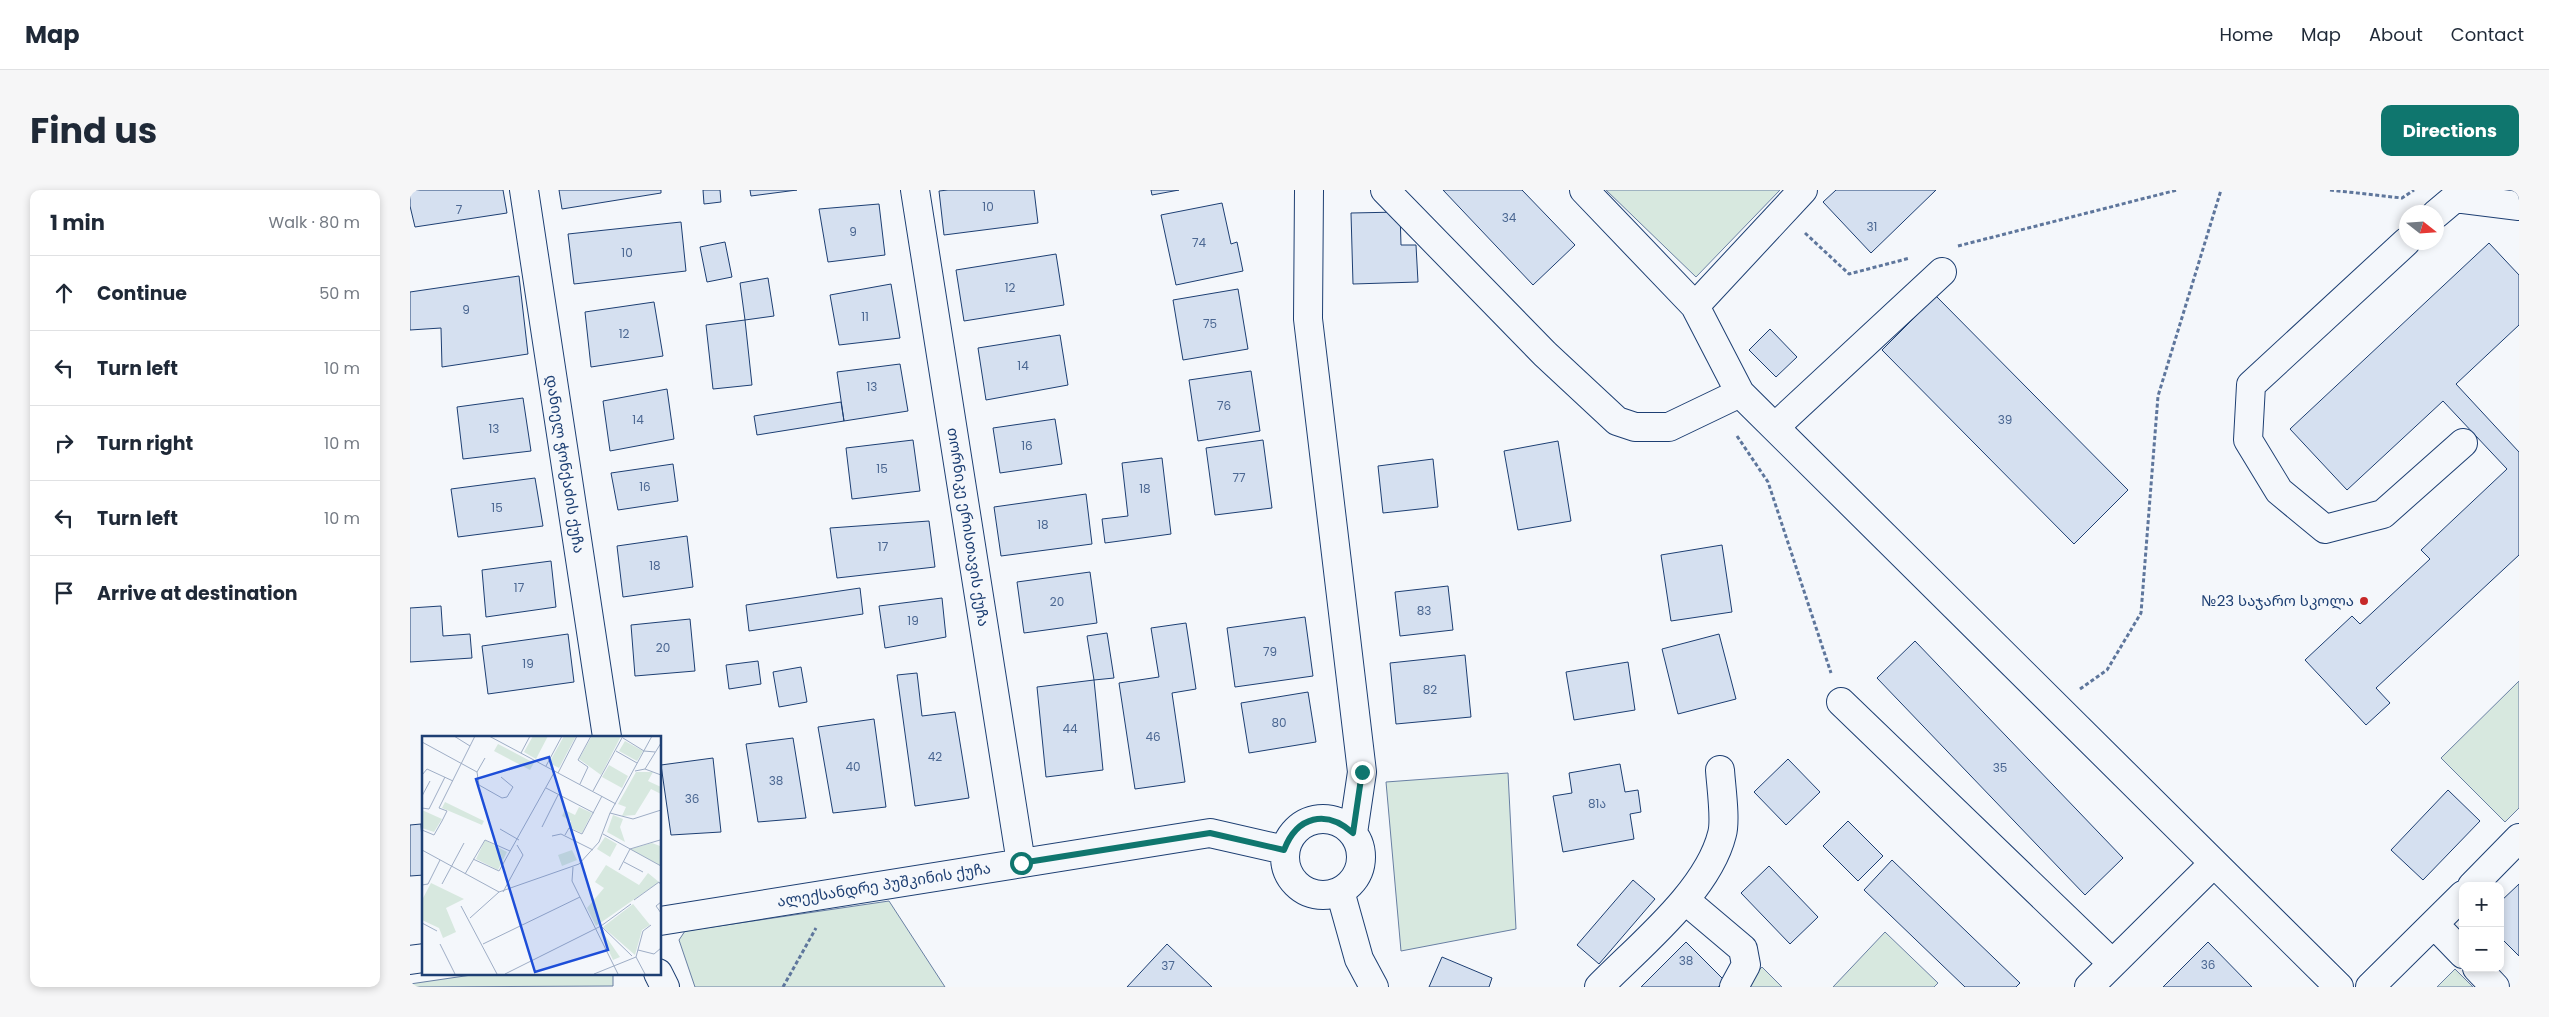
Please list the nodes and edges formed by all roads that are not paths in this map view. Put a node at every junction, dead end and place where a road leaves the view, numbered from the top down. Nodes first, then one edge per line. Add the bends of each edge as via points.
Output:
1 (524, 190) edge
2 (915, 190) edge
3 (1309, 190) edge
4 (1385, 190) edge
5 (1584, 190) edge
6 (1803, 190) edge
7 (2519, 206) edge
8 (2444, 207) edge
9 (2399, 248) edge
10 (1942, 272) dead end
11 (1695, 306) junction
12 (1740, 393) junction
13 (1775, 427) junction
14 (2463, 443) dead end
15 (1841, 702) road end
16 (607, 736) edge
17 (1720, 770) dead end
18 (1353, 833) junction
19 (2519, 838) edge
20 (1284, 850) junction
21 (1021, 863) junction
22 (2214, 863) junction
23 (2476, 882) edge
24 (1340, 891) junction
25 (2459, 899) edge
26 (1684, 900) junction
27 (661, 921) edge
28 (2434, 924) junction
29 (2459, 950) edge
30 (2112, 963) junction
31 (2481, 972) edge
32 (658, 974) edge
33 (665, 987) edge
34 (1374, 987) edge
35 (1599, 987) edge
36 (1734, 987) edge
37 (2090, 987) edge
38 (2339, 987) edge
39 (2370, 987) edge
40 (2495, 987) edge

1 - 16 street, დანიელ ჭონქაძის ქუჩა
2 - 21 street, თორნიკე ერისთავის ქუჩა
3 - 18 street via 1308,319 1362,772
4 - 12 street via 1545,354 1617,421 1635,426 1669,426
5 - 11 street
6 - 11 street
7 - 8 street via 2455,198
9 - 14 street via 2251,385 2248,440 2278,491 2325,529 2383,514
10 - 13 street
11 - 12 street
12 - 13 street
13 - 22 street
15 - 30 street
17 - 26 street via 1723,833 1710,867
18 - 20 street via 1332,819 1319,818 1297,828
18 - 24 street via 1359,842 1360,865 1357,876
19 - 23 street
20 - 21 street, ალექსანდრე პუშკინის ქუჩა via 1210,833
20 - 24 street via 1284,862 1295,884 1305,891 1323,895
21 - 27 street, ალექსანდრე პუშკინის ქუჩა
22 - 30 street
22 - 38 street
24 - 34 street via 1359,958
25 - 28 street
26 - 35 street
26 - 36 street via 1743,948 1746,965
28 - 29 street
28 - 39 street
30 - 37 street
31 - 40 street
32 - 33 street

